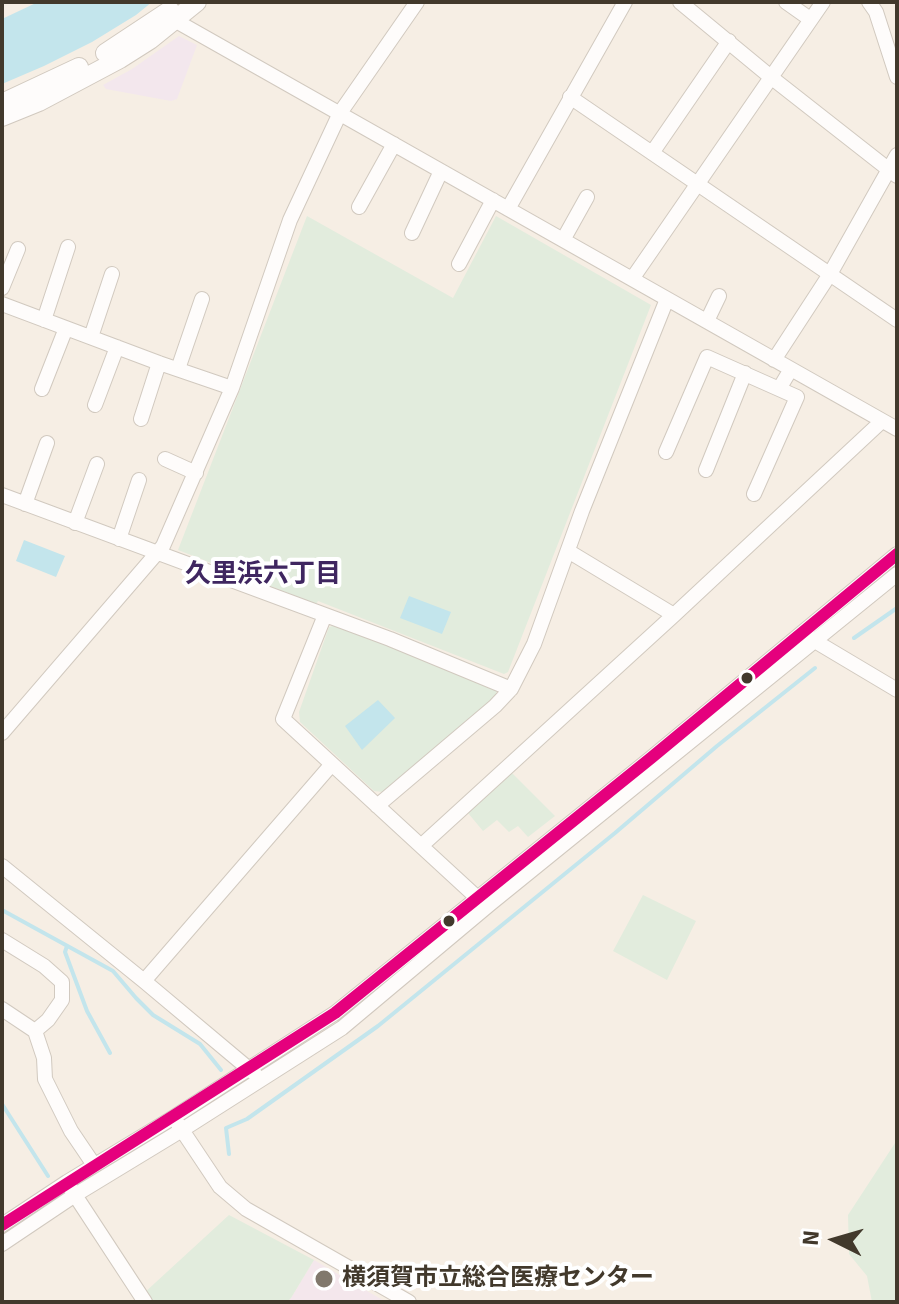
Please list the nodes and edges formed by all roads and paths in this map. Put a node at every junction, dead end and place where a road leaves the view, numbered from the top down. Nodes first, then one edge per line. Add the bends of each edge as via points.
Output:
1 (197, 2) edge
2 (417, 2) edge
3 (625, 2) edge
4 (680, 2) edge
5 (786, 2) edge
6 (823, 2) edge
7 (869, 2) edge
8 (178, 11) edge
9 (810, 19) junction
10 (729, 41) junction
11 (897, 77) edge
12 (772, 78) junction
13 (570, 97) junction
14 (2, 103) edge
15 (340, 113) junction
16 (2, 117) edge
17 (394, 144) junction
18 (652, 153) junction
19 (897, 155) edge
20 (441, 171) junction
21 (893, 173) edge
22 (697, 183) junction
23 (587, 197) dead end
24 (493, 200) junction
25 (359, 207) dead end
26 (508, 209) junction
27 (412, 233) dead end
28 (563, 240) junction
29 (68, 247) dead end
30 (18, 249) dead end
31 (459, 264) dead end
32 (112, 274) dead end
33 (830, 274) junction
34 (632, 279) junction
35 (2, 288) edge
36 (719, 296) dead end
37 (202, 299) dead end
38 (667, 299) junction
39 (2, 304) edge
40 (44, 320) junction
41 (897, 320) edge
42 (707, 321) junction
43 (66, 328) junction
44 (91, 337) junction
45 (117, 347) junction
46 (774, 360) junction
47 (159, 363) junction
48 (178, 369) junction
49 (791, 369) junction
50 (745, 373) junction
51 (232, 388) junction
52 (42, 389) dead end
53 (779, 389) junction
54 (95, 405) dead end
55 (141, 419) dead end
56 (882, 421) junction
57 (897, 429) edge
58 (47, 443) dead end
59 (666, 452) dead end
60 (165, 459) dead end
61 (97, 464) dead end
62 (706, 470) dead end
63 (196, 473) junction
64 (139, 480) dead end
65 (754, 494) dead end
66 (2, 495) edge
67 (25, 504) junction
68 (75, 523) junction
69 (119, 539) junction
70 (568, 551) junction
71 (156, 553) junction
72 (897, 554) edge
73 (897, 574) edge
74 (325, 615) junction
75 (674, 615) junction
76 (808, 636) junction
77 (511, 689) junction
78 (897, 690) edge
79 (2, 733) edge
80 (332, 764) junction
81 (377, 806) junction
82 (421, 846) junction
83 (2, 866) edge
84 (482, 902) junction
85 (2, 940) edge
86 (144, 981) junction
87 (2, 1009) edge
88 (35, 1031) junction
89 (249, 1069) junction
90 (261, 1079) junction
91 (178, 1124) junction
92 (94, 1165) junction
93 (67, 1182) junction
94 (75, 1195) junction
95 (2, 1225) edge
96 (2, 1244) edge
97 (145, 1302) edge
98 (409, 1302) edge

1 - 8 main road
2 - 15 street
3 - 13 street
4 - 10 street
5 - 9 street
6 - 9 street
7 - 11 street
8 - 14 main road via 168,12 97,59
8 - 15 street
8 - 16 main road via 150,40 99,71
9 - 12 street
10 - 12 street
10 - 18 street
12 - 21 street
12 - 22 street
13 - 18 street
13 - 26 street
15 - 17 street
15 - 51 street via 290,220
17 - 20 street
17 - 25 street
18 - 22 street
19 - 21 street
20 - 24 street
20 - 27 street
21 - 33 street
22 - 33 street
22 - 34 street
23 - 28 street
24 - 26 street
24 - 31 street
26 - 28 street
28 - 34 street
29 - 40 street
30 - 35 street
32 - 44 street
33 - 41 street
33 - 46 street
34 - 38 street
36 - 42 street
37 - 48 street
38 - 42 street
38 - 70 street
39 - 40 street
40 - 43 street
42 - 46 street
43 - 44 street
43 - 52 street
44 - 45 street
45 - 47 street
45 - 54 street
46 - 49 street
47 - 48 street
47 - 55 street
48 - 51 street
49 - 53 street
49 - 56 street
50 - 53 street
50 - 59 street via 707,357
50 - 62 street
51 - 63 street
53 - 65 street via 797,397
56 - 57 street
56 - 75 street
58 - 67 street
60 - 63 street
61 - 68 street
63 - 71 street
64 - 69 street
66 - 67 street
67 - 68 street
68 - 69 street
69 - 71 street
70 - 75 street
70 - 77 street via 534,644
71 - 74 street
71 - 79 street
72 - 76 street
73 - 76 street
74 - 77 street
74 - 80 street via 283,719
75 - 82 street
76 - 78 street
76 - 84 street via 651,758
77 - 81 street
80 - 81 street
80 - 86 street
81 - 82 street
82 - 84 street
83 - 86 street
84 - 89 street via 335,1013
84 - 90 street via 342,1028
85 - 88 street via 62,982 62,1000
86 - 89 street
87 - 88 street
88 - 92 street via 45,1079
89 - 90 street
89 - 91 street
90 - 91 street
91 - 92 street
91 - 94 street
91 - 98 street via 220,1187 246,1209
92 - 93 street
93 - 94 street
93 - 95 street
94 - 96 street
94 - 97 street

